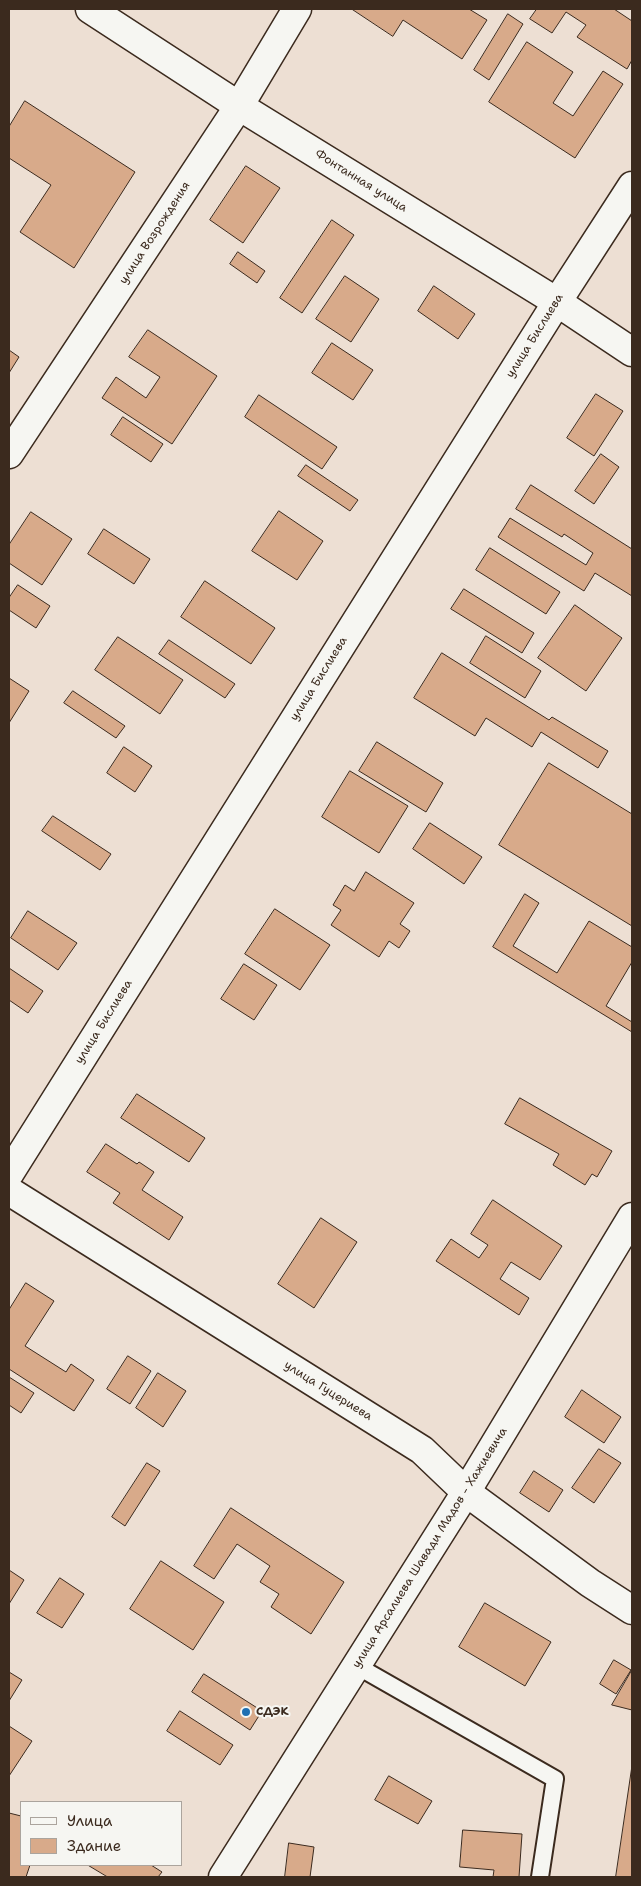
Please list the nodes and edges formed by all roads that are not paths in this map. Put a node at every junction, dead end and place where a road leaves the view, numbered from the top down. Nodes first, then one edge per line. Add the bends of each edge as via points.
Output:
1 (90, 9) edge
2 (297, 9) edge
3 (239, 106) junction
4 (632, 186) edge
5 (556, 302) junction
6 (632, 352) edge
7 (9, 454) edge
8 (9, 1174) edge
9 (9, 1191) edge
10 (632, 1216) edge
11 (466, 1492) junction
12 (632, 1610) edge
13 (357, 1666) junction
14 (223, 1877) edge
15 (540, 1877) edge

1 - 3 street, Фонтанная улица
2 - 3 street, улица Возрождения
3 - 5 street, Фонтанная улица
3 - 7 street, улица Возрождения
4 - 5 street, улица Бислиева
5 - 6 street, Фонтанная улица
5 - 8 street, улица Бислиева
9 - 11 street, улица Гуцериева via 422,1450
10 - 11 street, улица Арсалиева Шавади Мадов - Хажиевича
11 - 12 street, улица Гуцериева
11 - 13 street, улица Арсалиева Шавади Мадов - Хажиевича
13 - 14 street, улица Арсалиева Шавади Мадов - Хажиевича
13 - 15 lane via 555,1779

